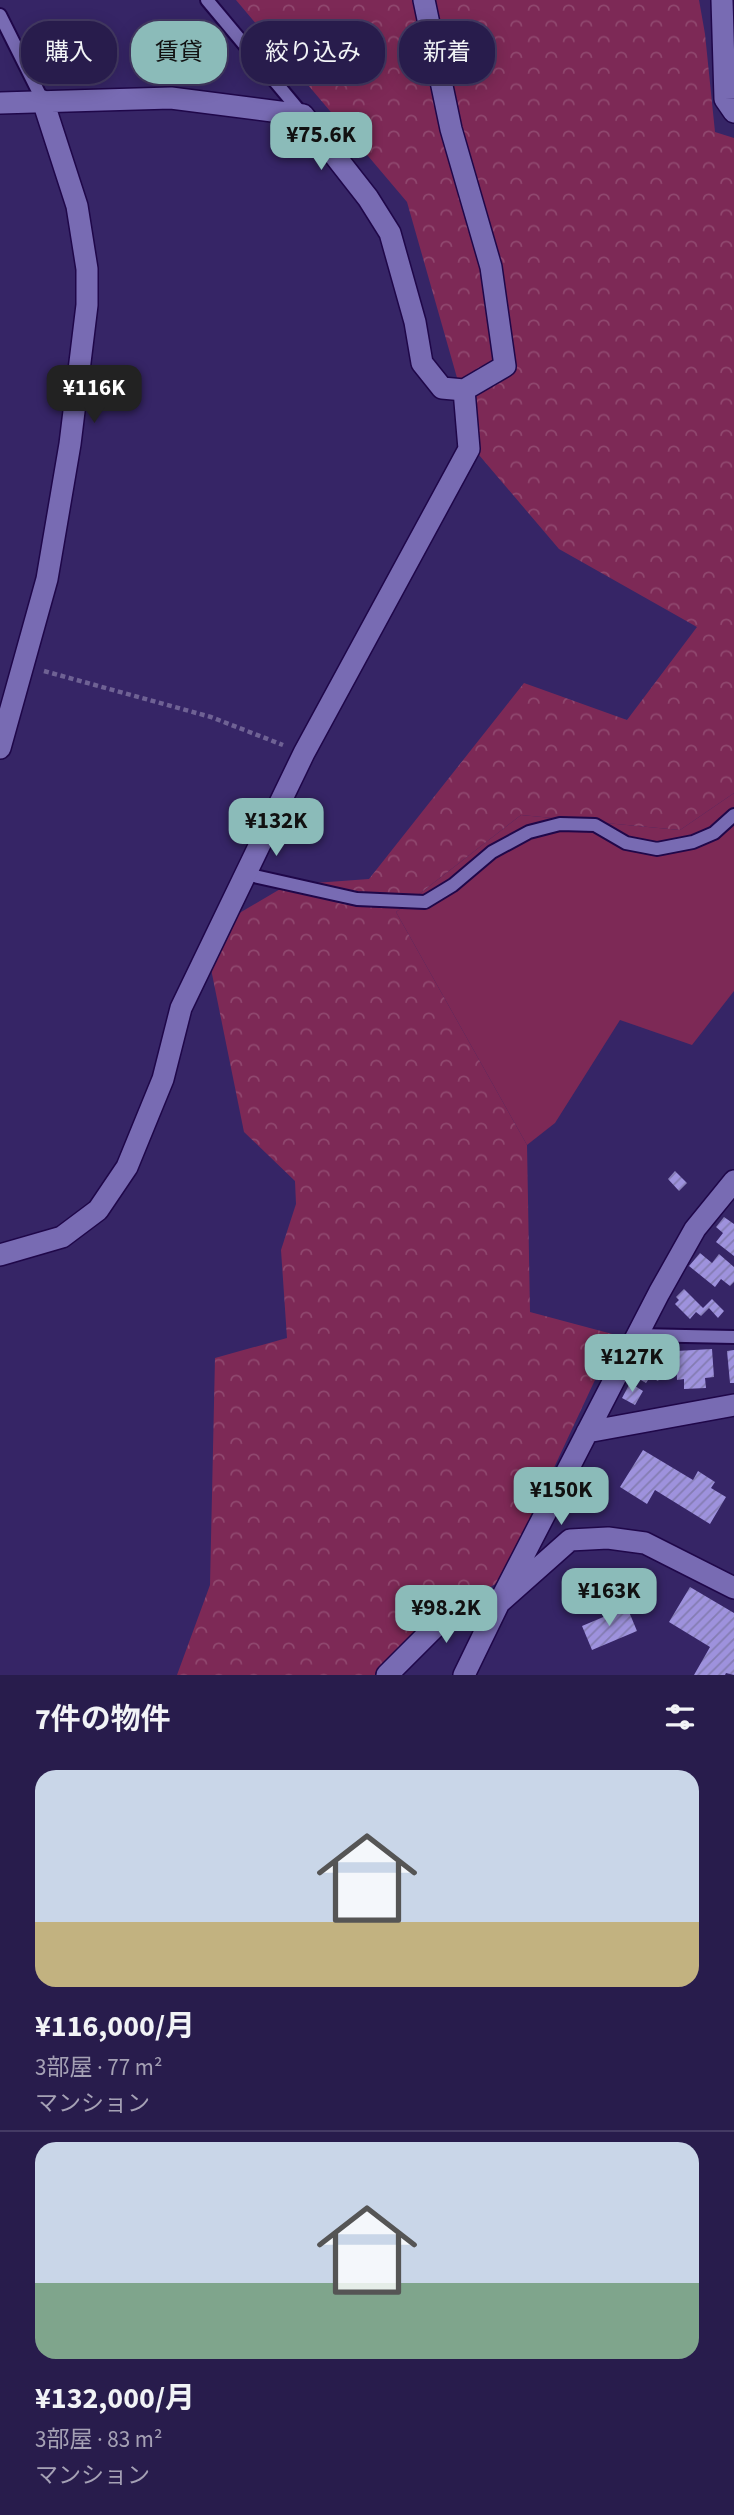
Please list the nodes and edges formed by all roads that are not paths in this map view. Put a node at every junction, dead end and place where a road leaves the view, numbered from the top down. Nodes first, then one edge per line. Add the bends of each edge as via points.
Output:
1 (207, 0) edge
2 (424, 0) edge
3 (722, 0) edge
4 (0, 15) edge
5 (43, 101) junction
6 (0, 103) edge
7 (734, 112) edge
8 (303, 115) junction
9 (464, 390) junction
10 (0, 748) edge
11 (734, 815) edge
12 (245, 874) junction
13 (734, 1181) edge
14 (0, 1255) edge
15 (638, 1335) junction
16 (734, 1337) edge
17 (734, 1405) edge
18 (587, 1432) junction
19 (734, 1588) edge
20 (499, 1603) junction
21 (387, 1675) edge
22 (464, 1675) edge

1 - 8 lane
2 - 9 street via 451,129 491,267 505,366
3 - 7 street via 725,99
4 - 5 lane
5 - 6 street
5 - 8 street via 171,98
5 - 10 street via 77,206 87,269 87,305 47,579
8 - 9 street via 390,233 422,363 442,388
9 - 12 street via 469,449 303,752
11 - 12 lane via 714,833 657,849 625,843 595,825 561,824 529,832 492,852 425,902 357,899
12 - 14 street via 181,1008 163,1079 127,1167 98,1210 62,1237
13 - 15 street via 695,1229
15 - 16 lane
15 - 18 street
17 - 18 street
18 - 20 street
19 - 20 street via 645,1543 608,1538 570,1540
20 - 21 street via 440,1622
20 - 22 street

